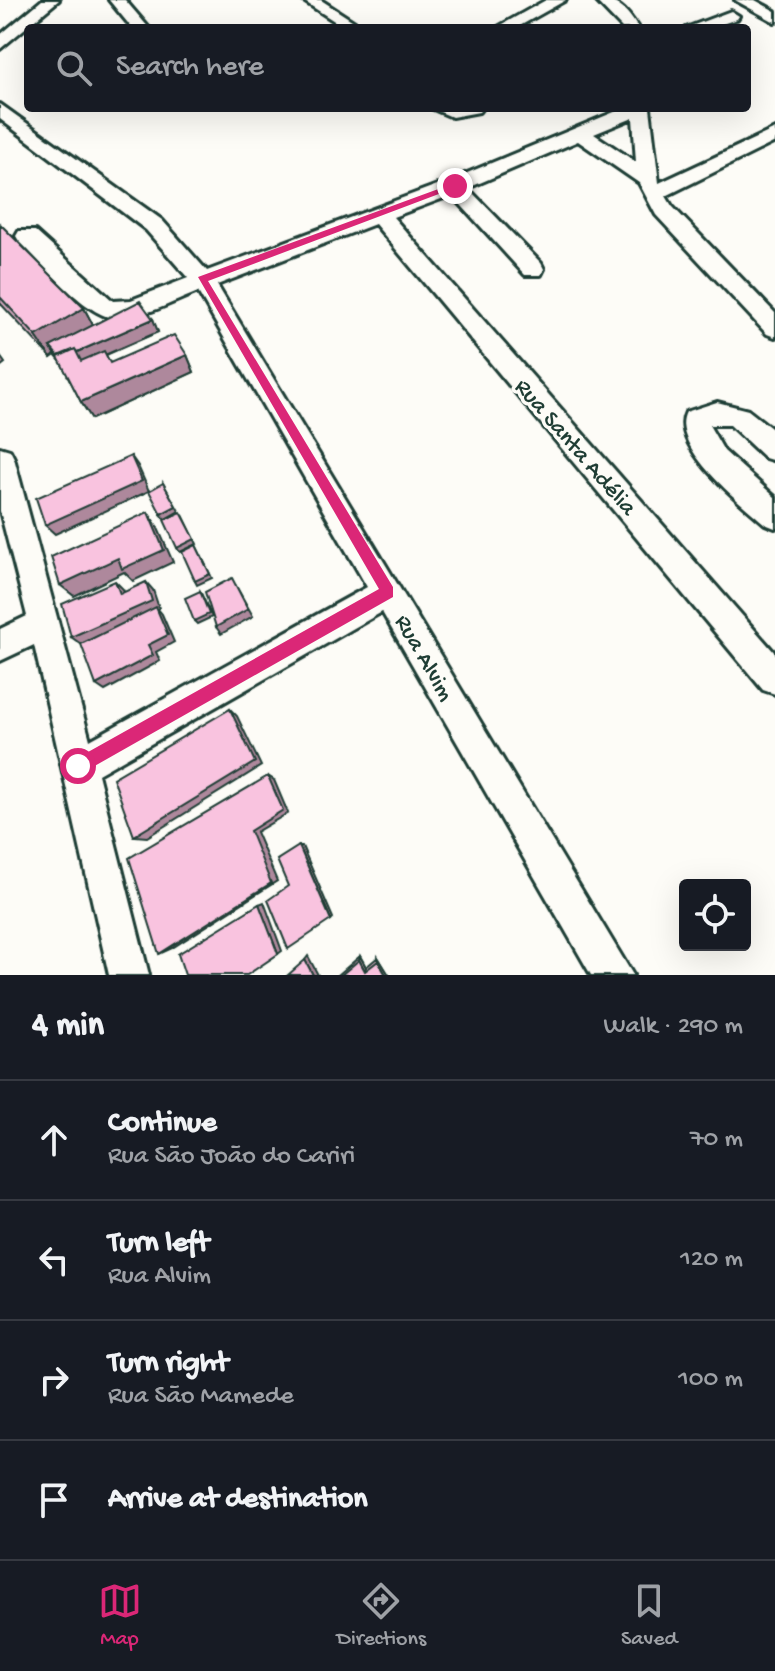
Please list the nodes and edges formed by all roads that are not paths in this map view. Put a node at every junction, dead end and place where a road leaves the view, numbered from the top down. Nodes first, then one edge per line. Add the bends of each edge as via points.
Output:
1 (117, 0) edge
2 (310, 0) edge
3 (558, 0) edge
4 (603, 0) edge
5 (743, 0) edge
6 (53, 1) edge
7 (731, 16) dead end
8 (775, 17) edge
9 (25, 24) edge
10 (138, 24) edge
11 (349, 24) edge
12 (512, 24) edge
13 (627, 24) edge
14 (706, 24) edge
15 (24, 25) edge
16 (0, 44) edge
17 (0, 110) edge
18 (632, 112) edge
19 (641, 112) edge
20 (581, 134) junction
21 (775, 135) edge
22 (455, 186) junction
23 (650, 187) junction
24 (379, 215) junction
25 (27, 236) dead end
26 (533, 269) dead end
27 (202, 280) junction
28 (774, 327) edge
29 (775, 450) edge
30 (0, 458) edge
31 (775, 515) edge
32 (388, 592) junction
33 (45, 624) junction
34 (0, 645) edge
35 (775, 678) edge
36 (78, 766) junction
37 (129, 975) edge
38 (613, 975) edge

1 - 10 street
2 - 11 street
3 - 12 street
4 - 13 street
5 - 8 street
6 - 9 street
7 - 14 street
15 - 16 street
17 - 27 street, Rua Alvim via 154,225
18 - 20 street
19 - 23 street
20 - 22 street
20 - 23 street
21 - 23 street
22 - 24 street
22 - 26 street
23 - 28 street via 676,224
24 - 27 street
24 - 35 street, Rua Santa Adélia
25 - 27 street via 103,307 113,310 133,308
27 - 32 street, Rua Alvim
29 - 31 street via 761,433 724,411 695,420 707,449
30 - 33 street
32 - 36 street
32 - 38 street, Rua Alvim
33 - 34 street
33 - 36 street
36 - 37 street

